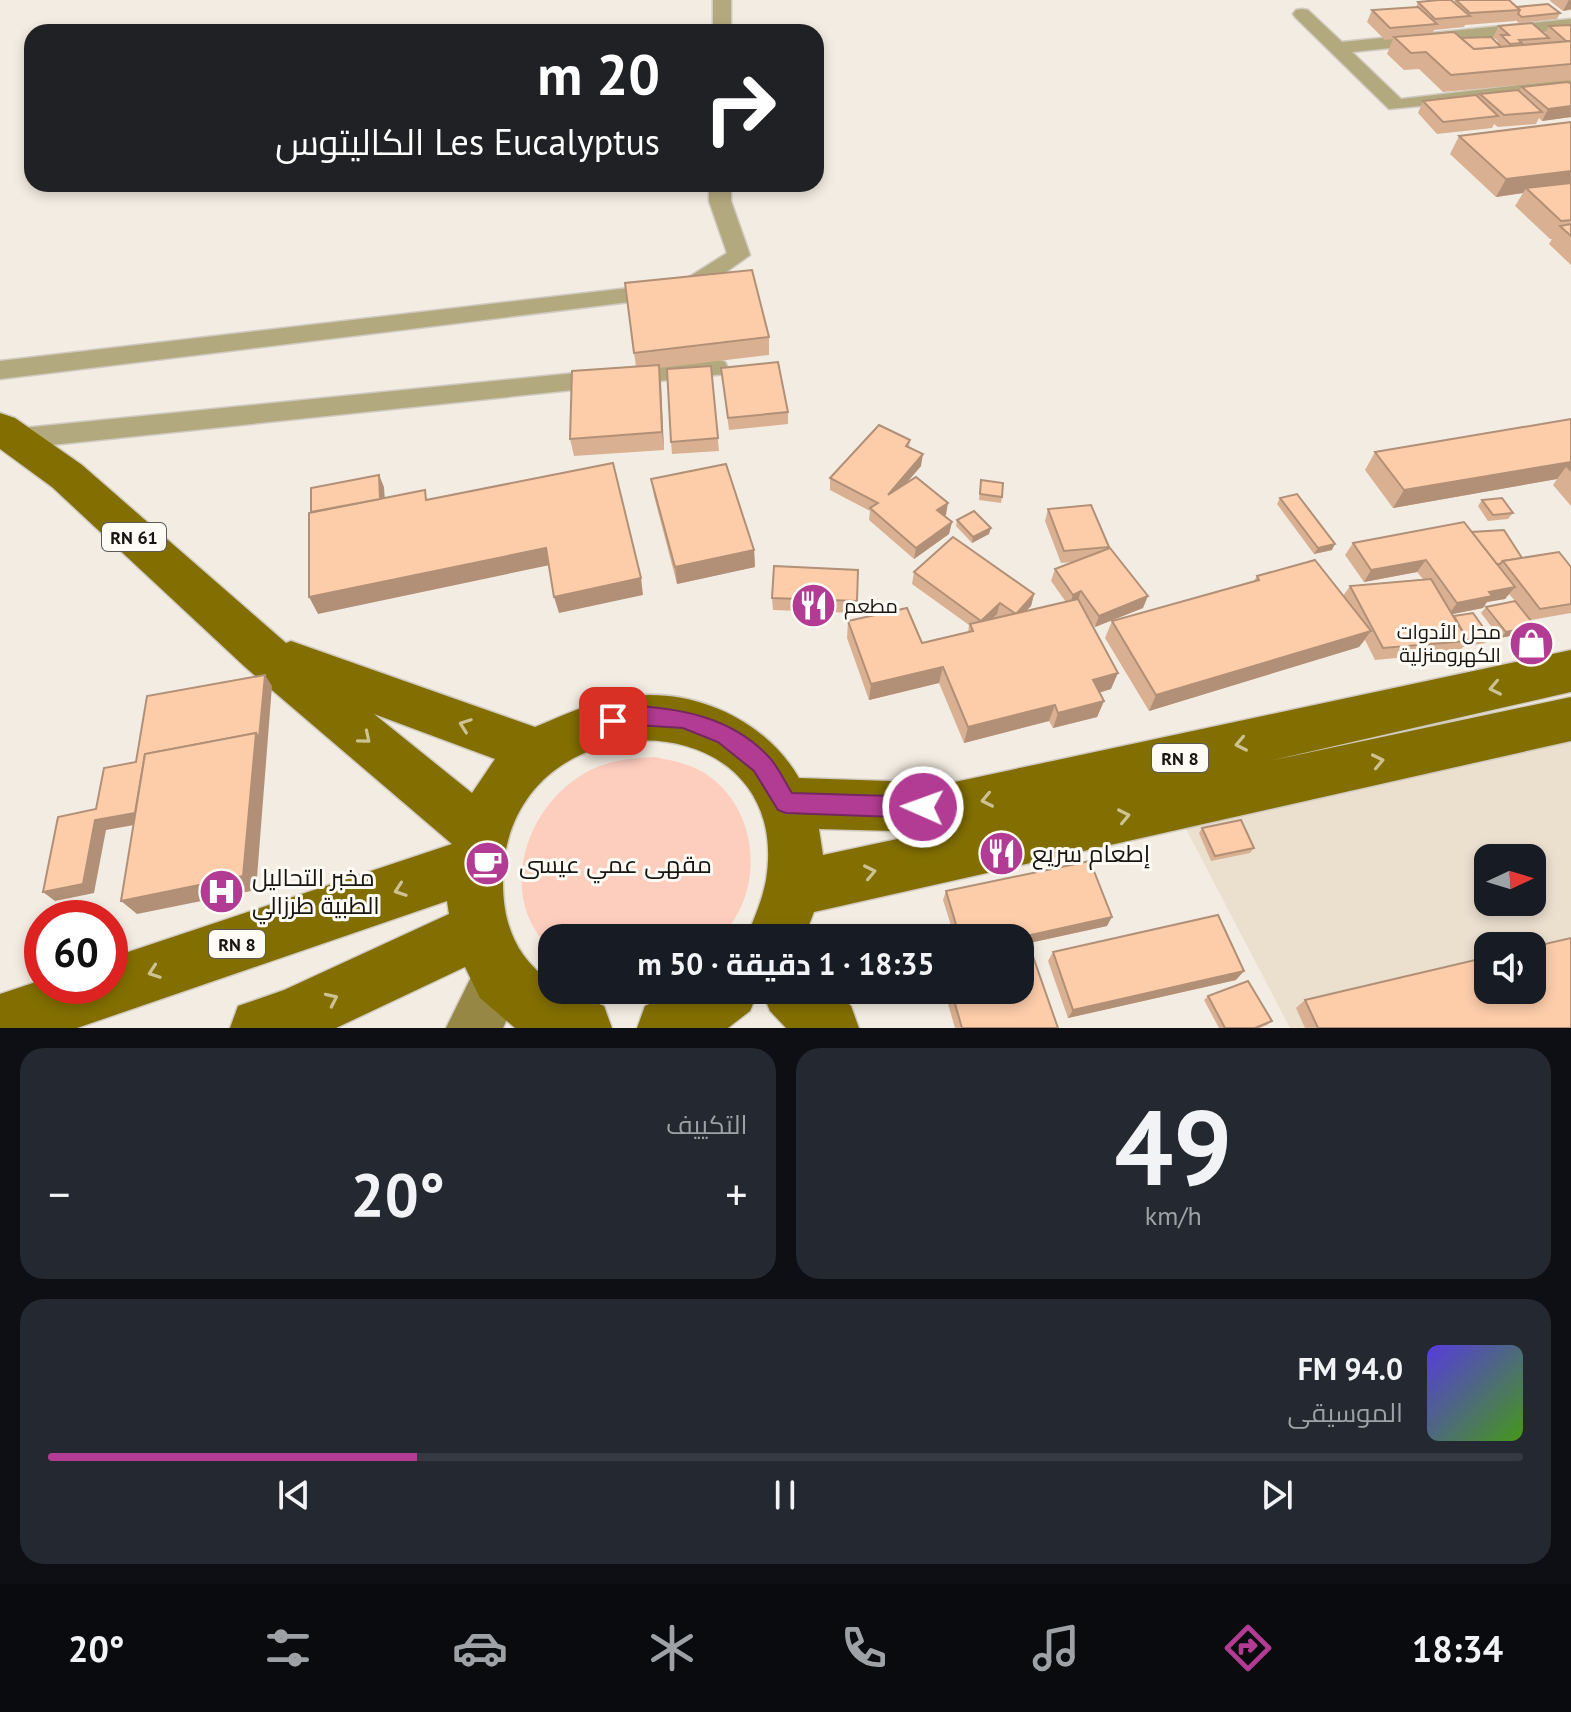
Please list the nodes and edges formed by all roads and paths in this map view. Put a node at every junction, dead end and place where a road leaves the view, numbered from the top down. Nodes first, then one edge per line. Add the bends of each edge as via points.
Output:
1 (722, 0) edge
2 (1302, 14) dead end
3 (722, 24) edge
4 (1571, 24) edge
5 (1338, 48) junction
6 (1571, 85) edge
7 (720, 192) edge
8 (716, 368) edge
9 (0, 370) edge
10 (7, 433) edge
11 (262, 652) junction
12 (1571, 671) edge
13 (1571, 719) edge
14 (538, 751) junction
15 (786, 803) junction
16 (477, 849) junction
17 (794, 889) junction
18 (780, 924) edge
19 (490, 953) junction
20 (710, 1004) edge
21 (805, 1004) edge
22 (0, 1024) edge
23 (679, 1027) edge
24 (260, 1028) edge
25 (474, 1028) edge
26 (582, 1028) edge
27 (829, 1028) edge

1 - 3 street
2 - 5 street
4 - 5 street
5 - 6 street via 1396,105
7 - 9 street via 739,255 687,289
8 - 10 street
10 - 11 main road, RN 61 via 67,476
14 -> 11 main road, RN 61
11 -> 16 main road, RN 61
12 -> 15 main road, RN 8 via 950,808
17 -> 13 main road, RN 8
14 - 15 main road via 590,725 637,716 683,719 726,735 761,764
14 - 16 main road via 509,782
15 - 17 main road via 796,844
16 - 19 main road via 473,898
16 -> 22 main road, RN 8
17 - 18 main road
24 -> 19 main road
19 - 25 main road
19 - 26 main road via 541,1012
20 - 23 main road
21 - 27 main road

